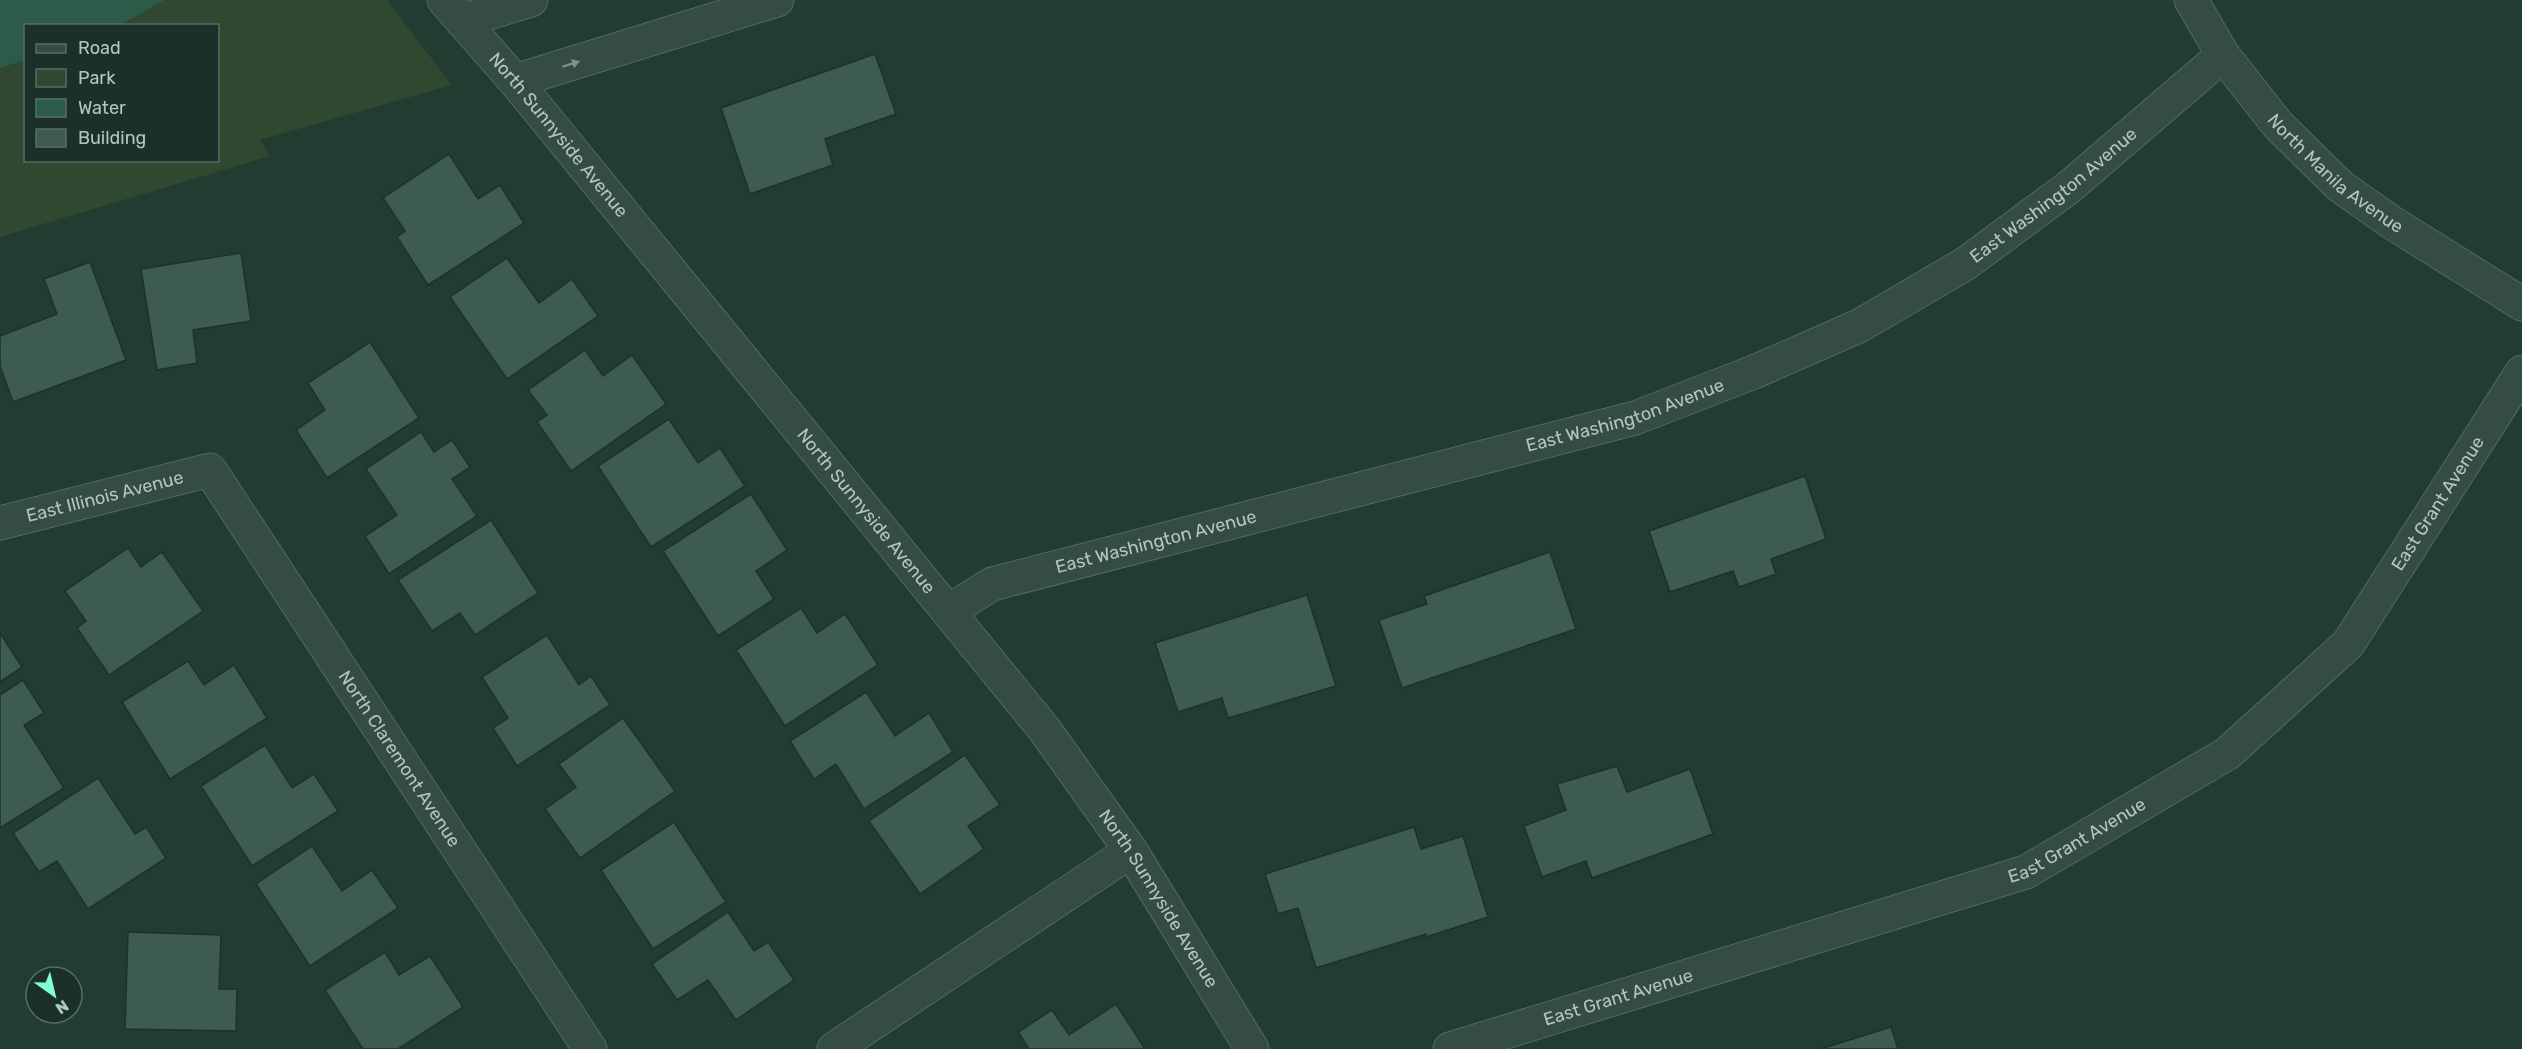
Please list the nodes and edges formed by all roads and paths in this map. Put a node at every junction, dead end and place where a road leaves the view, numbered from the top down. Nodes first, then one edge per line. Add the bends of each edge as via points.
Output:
1 (531, 0) edge
2 (777, 0) edge
3 (2191, 0) edge
4 (453, 11) edge
5 (2223, 55) junction
6 (515, 81) junction
7 (2522, 304) edge
8 (2522, 372) edge
9 (210, 470) joint
10 (0, 523) edge
11 (950, 611) junction
12 (1131, 851) junction
13 (590, 1049) edge
14 (834, 1049) edge
15 (1252, 1049) edge
16 (1450, 1049) edge

1 - 4 street
6 -> 2 street
3 - 5 street, North Manila Avenue
4 - 6 street, North Sunnyside Avenue
5 - 7 street, North Manila Avenue via 2278,125 2340,186
5 - 11 street, East Washington Avenue via 2058,195 1965,264 1859,326 1754,372 1635,418 992,584
6 - 11 street, North Sunnyside Avenue
8 - 16 street, East Grant Avenue via 2348,644 2228,753 2026,872
9 - 10 street, East Illinois Avenue
9 - 13 street, North Claremont Avenue
11 - 12 street, North Sunnyside Avenue via 1044,729
12 - 14 street
12 - 15 street, North Sunnyside Avenue

